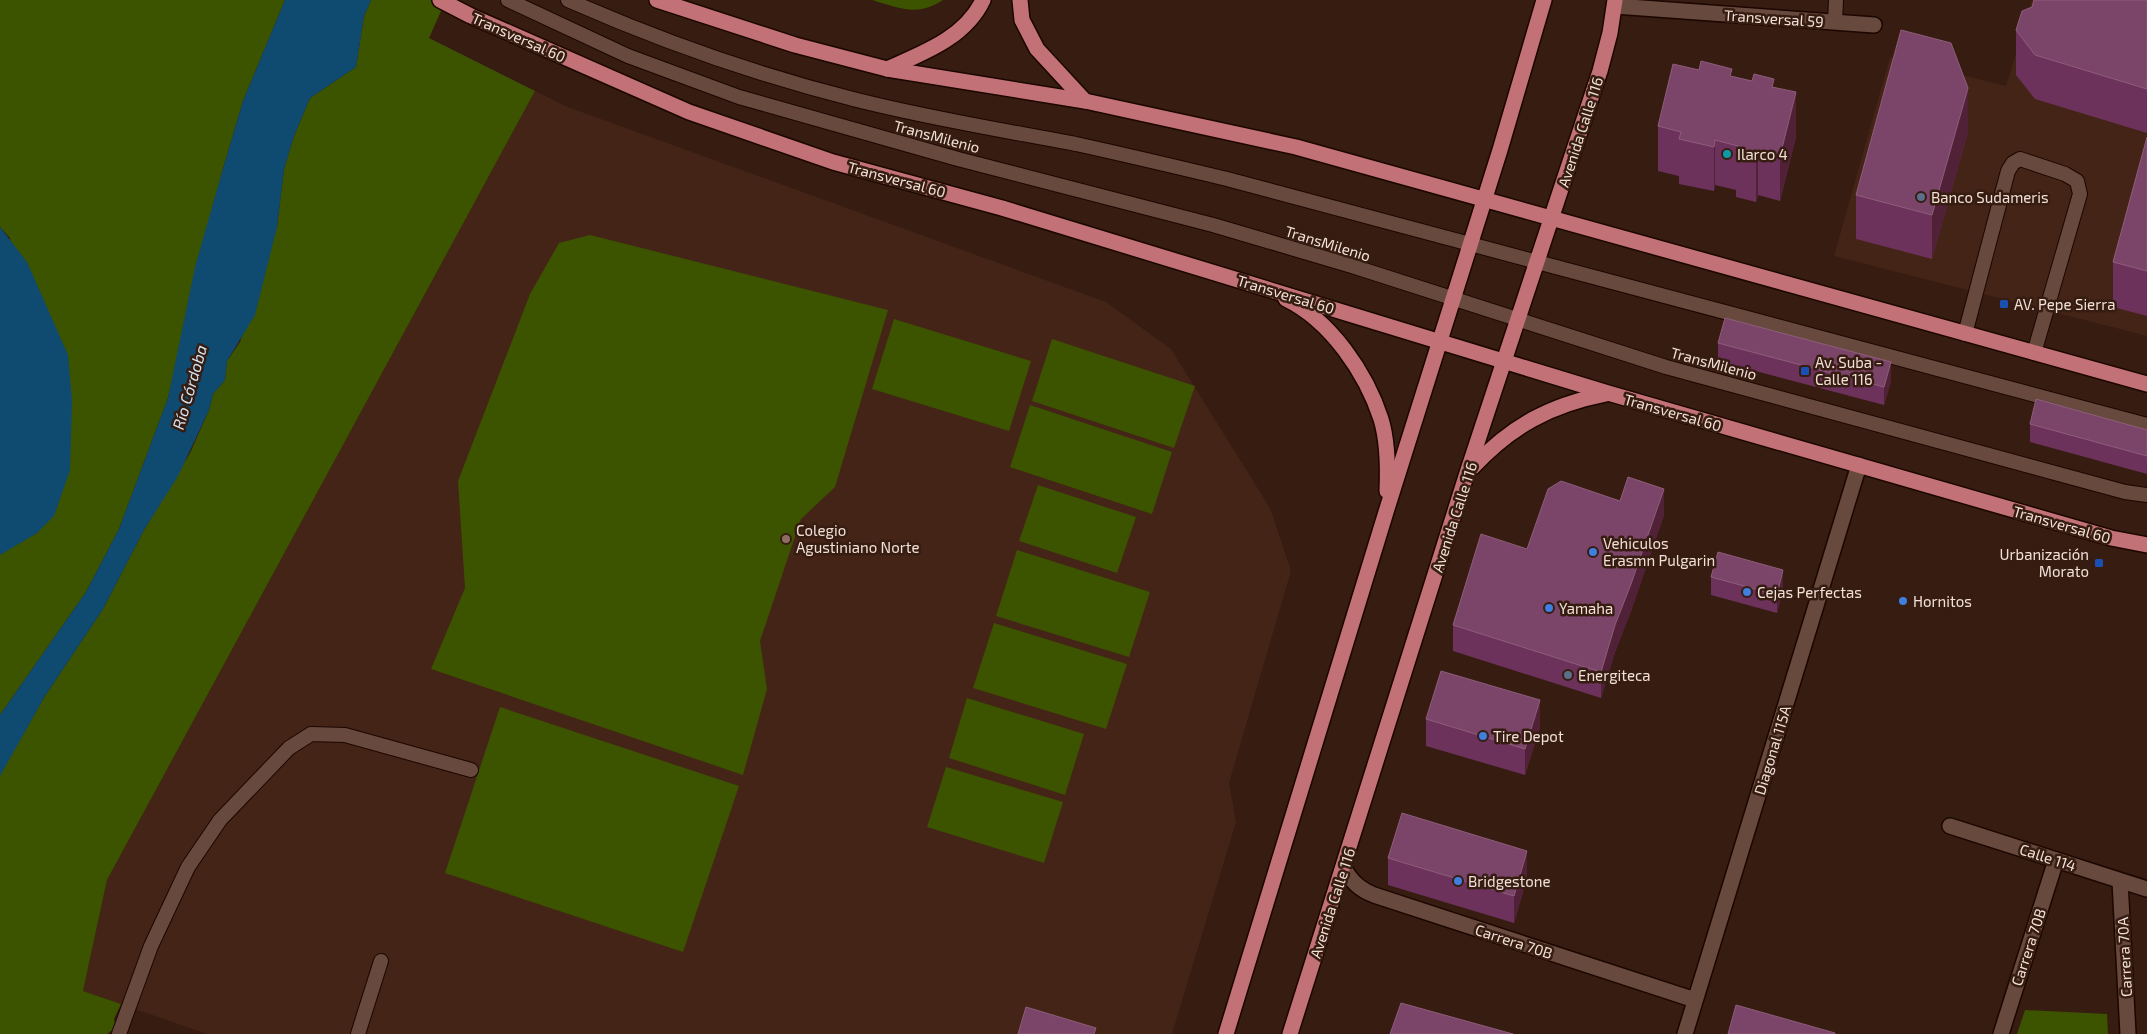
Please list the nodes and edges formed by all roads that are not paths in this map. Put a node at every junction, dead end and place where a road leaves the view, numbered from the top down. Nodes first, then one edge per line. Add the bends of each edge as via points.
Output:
1 (440, 0) edge
2 (508, 0) edge
3 (568, 0) edge
4 (657, 0) edge
5 (983, 0) edge
6 (1020, 0) edge
7 (1544, 0) edge
8 (1836, 0) edge
9 (1615, 3) edge
10 (1835, 22) junction
11 (1874, 25) dead end
12 (887, 68) junction
13 (1085, 101) junction
14 (1485, 200) junction
15 (1551, 219) junction
16 (1471, 244) junction
17 (1537, 262) junction
18 (1258, 285) junction
19 (1454, 299) junction
20 (1518, 320) junction
21 (1965, 334) junction
22 (1441, 342) junction
23 (2034, 353) junction
24 (1504, 362) junction
25 (2147, 384) edge
26 (1608, 393) junction
27 (2147, 425) edge
28 (1859, 465) junction
29 (1467, 473) junction
30 (2147, 495) edge
31 (1386, 512) junction
32 (2147, 545) edge
33 (471, 770) dead end
34 (1950, 826) dead end
35 (2056, 860) junction
36 (1343, 867) junction
37 (2120, 881) junction
38 (2147, 888) edge
39 (381, 961) dead end
40 (1696, 1000) junction
41 (120, 1034) edge
42 (358, 1034) edge
43 (1226, 1034) edge
44 (1290, 1034) edge
45 (1685, 1034) edge
46 (2001, 1034) edge
47 (2128, 1034) edge

1 - 18 main road, Transversal 60 via 689,112 762,139
2 - 19 lane, TransMilenio via 628,56 739,97 958,159 1213,225
3 - 16 lane, TransMilenio via 658,39 780,79 854,99 1227,179
4 - 12 main road via 795,45
5 - 12 main road via 969,21 953,36
6 - 13 main road via 1022,20 1037,49
7 - 14 main road
8 - 10 lane
9 - 10 street, Transversal 59
9 - 15 main road, Avenida Calle 116 via 1600,71
10 - 11 street, Transversal 59
12 - 13 main road
13 - 14 main road via 1296,147
14 - 15 main road
14 - 16 main road
15 - 17 main road, Avenida Calle 116
15 - 21 main road
16 - 17 lane, TransMilenio
16 - 19 main road
17 - 20 main road, Avenida Calle 116
17 - 27 lane, TransMilenio
18 - 22 main road, Transversal 60
18 - 31 main road via 1290,301 1319,322 1344,348 1364,378 1381,420 1389,466
19 - 20 lane, TransMilenio
19 - 22 main road
20 - 24 main road, Avenida Calle 116
20 - 30 lane, TransMilenio via 1666,367
21 - 23 main road
21 - 23 lane via 2008,172 2013,163 2020,160 2065,174 2077,181 2080,194
22 - 24 main road, Transversal 60
22 - 31 main road
23 - 25 main road
24 - 26 main road, Transversal 60
24 - 29 main road, Avenida Calle 116
26 - 28 main road, Transversal 60
26 - 29 main road via 1575,400 1536,416 1488,451
28 - 32 main road, Transversal 60 via 2111,538
28 - 40 street, Diagonal 115A
29 - 36 main road, Avenida Calle 116
31 - 43 main road
33 - 41 lane via 345,735 311,734 288,748 220,820 188,866 151,946
34 - 35 street, Calle 114
35 - 37 street, Calle 114
35 - 46 street, Carrera 70B
36 - 40 street, Carrera 70B via 1353,883 1374,895
36 - 44 main road, Avenida Calle 116
37 - 38 street, Calle 114
37 - 47 street, Carrera 70A
39 - 42 lane
40 - 45 street, Diagonal 115A

